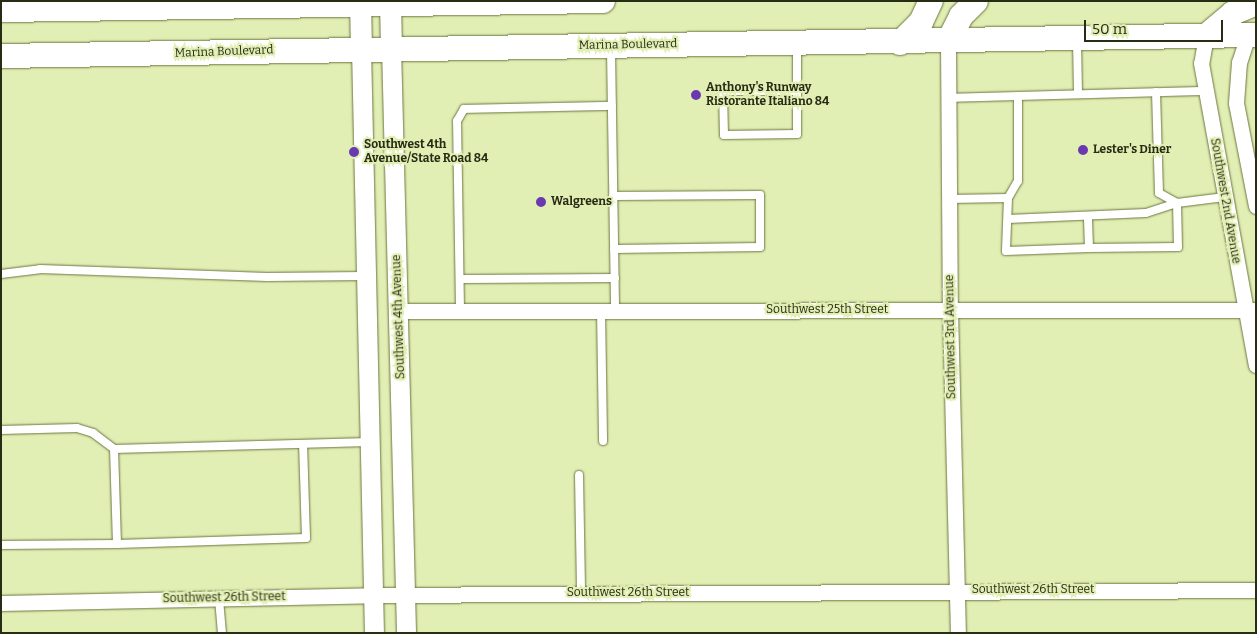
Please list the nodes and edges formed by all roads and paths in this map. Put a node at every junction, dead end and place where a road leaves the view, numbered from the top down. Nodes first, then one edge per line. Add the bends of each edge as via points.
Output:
1 (579, 1) edge
2 (603, 1) edge
3 (931, 1) edge
4 (976, 1) edge
5 (468, 2) edge
6 (518, 2) edge
7 (360, 3) edge
8 (390, 3) edge
9 (1256, 3) edge
10 (1, 10) edge
11 (1252, 35) edge
12 (1206, 36) junction
13 (1077, 39) junction
14 (948, 42) junction
15 (900, 43) junction
16 (797, 44) junction
17 (611, 45) junction
18 (391, 47) junction
19 (361, 48) junction
20 (1, 56) edge
21 (797, 91) junction
22 (1206, 91) junction
23 (1156, 92) junction
24 (1078, 94) junction
25 (1018, 96) junction
26 (949, 98) junction
27 (612, 106) junction
28 (613, 196) junction
29 (1225, 197) junction
30 (1008, 198) junction
31 (949, 199) junction
32 (1177, 203) junction
33 (1256, 206) edge
34 (1088, 216) junction
35 (1008, 219) junction
36 (1090, 248) junction
37 (614, 249) junction
38 (1, 274) edge
39 (364, 276) junction
40 (615, 278) junction
41 (460, 279) junction
42 (950, 309) junction
43 (460, 310) junction
44 (608, 310) junction
45 (1250, 310) edge
46 (398, 311) junction
47 (1256, 365) edge
48 (1, 430) edge
49 (603, 441) dead end
50 (371, 442) junction
51 (303, 444) junction
52 (114, 449) junction
53 (579, 475) dead end
54 (117, 544) junction
55 (1, 545) edge
56 (957, 590) junction
57 (1256, 590) edge
58 (580, 594) junction
59 (406, 595) junction
60 (373, 596) junction
61 (219, 598) junction
62 (1, 603) edge
63 (222, 633) edge
64 (374, 633) edge
65 (406, 633) edge
66 (958, 633) edge

1 - 2 main road
1 - 6 main road
3 - 15 main road via 921,22
4 - 14 main road via 961,16
5 - 6 main road
5 - 8 main road
7 - 8 main road
7 - 10 main road
7 - 19 main road
8 - 18 main road, Southwest 4th Avenue
9 - 12 main road via 1233,13
11 - 12 main road, Marina Boulevard
11 - 33 street via 1239,62 1236,103
12 - 13 main road, Marina Boulevard
12 - 22 street, Southwest 2nd Avenue via 1201,60
13 - 14 main road, Marina Boulevard
13 - 24 lane
14 - 15 main road, Marina Boulevard
14 - 26 street, Southwest 3rd Avenue
15 - 16 main road, Marina Boulevard
16 - 17 main road, Marina Boulevard
16 - 21 lane
17 - 18 main road, Marina Boulevard
17 - 27 lane
18 - 19 main road, Marina Boulevard
18 - 46 street, Southwest 4th Avenue
19 - 20 main road, Marina Boulevard
19 - 39 street
21 - 21 lane via 797,134 724,135 723,91
22 - 23 lane
22 - 29 street, Southwest 2nd Avenue
23 - 24 lane
23 - 32 lane via 1159,193
24 - 25 lane
25 - 26 lane
25 - 30 lane via 1018,181
26 - 31 street, Southwest 3rd Avenue
27 - 28 lane
27 - 41 lane via 464,110 456,120
28 - 37 lane
28 - 37 lane via 760,195 760,246
29 - 32 lane
29 - 45 street, Southwest 2nd Avenue
30 - 31 lane
30 - 35 lane
31 - 42 street, Southwest 3rd Avenue
32 - 34 lane via 1146,213
32 - 36 lane via 1178,246
34 - 35 lane
34 - 36 lane
35 - 36 lane via 1006,250
37 - 40 lane
38 - 39 lane via 40,269 267,277
39 - 50 street
40 - 41 lane
40 - 44 lane
41 - 43 lane
42 - 44 street, Southwest 25th Street
42 - 45 street, Southwest 25th Street
42 - 56 street, Southwest 3rd Avenue
43 - 44 street, Southwest 25th Street
43 - 46 street, Southwest 25th Street
44 - 49 lane
45 - 47 street, Southwest 2nd Avenue
46 - 59 street, Southwest 4th Avenue
48 - 52 lane via 77,428 93,433
50 - 51 lane
50 - 60 street
51 - 52 lane
51 - 54 lane via 306,538
52 - 54 lane
53 - 58 lane
54 - 55 lane
56 - 57 street, Southwest 26th Street
56 - 58 street, Southwest 26th Street
56 - 66 street, Southwest 3rd Avenue
58 - 59 street, Southwest 26th Street
59 - 60 street, Southwest 26th Street
59 - 65 street, Southwest 4th Avenue
60 - 61 street, Southwest 26th Street
60 - 64 street
61 - 62 street, Southwest 26th Street
61 - 63 lane

